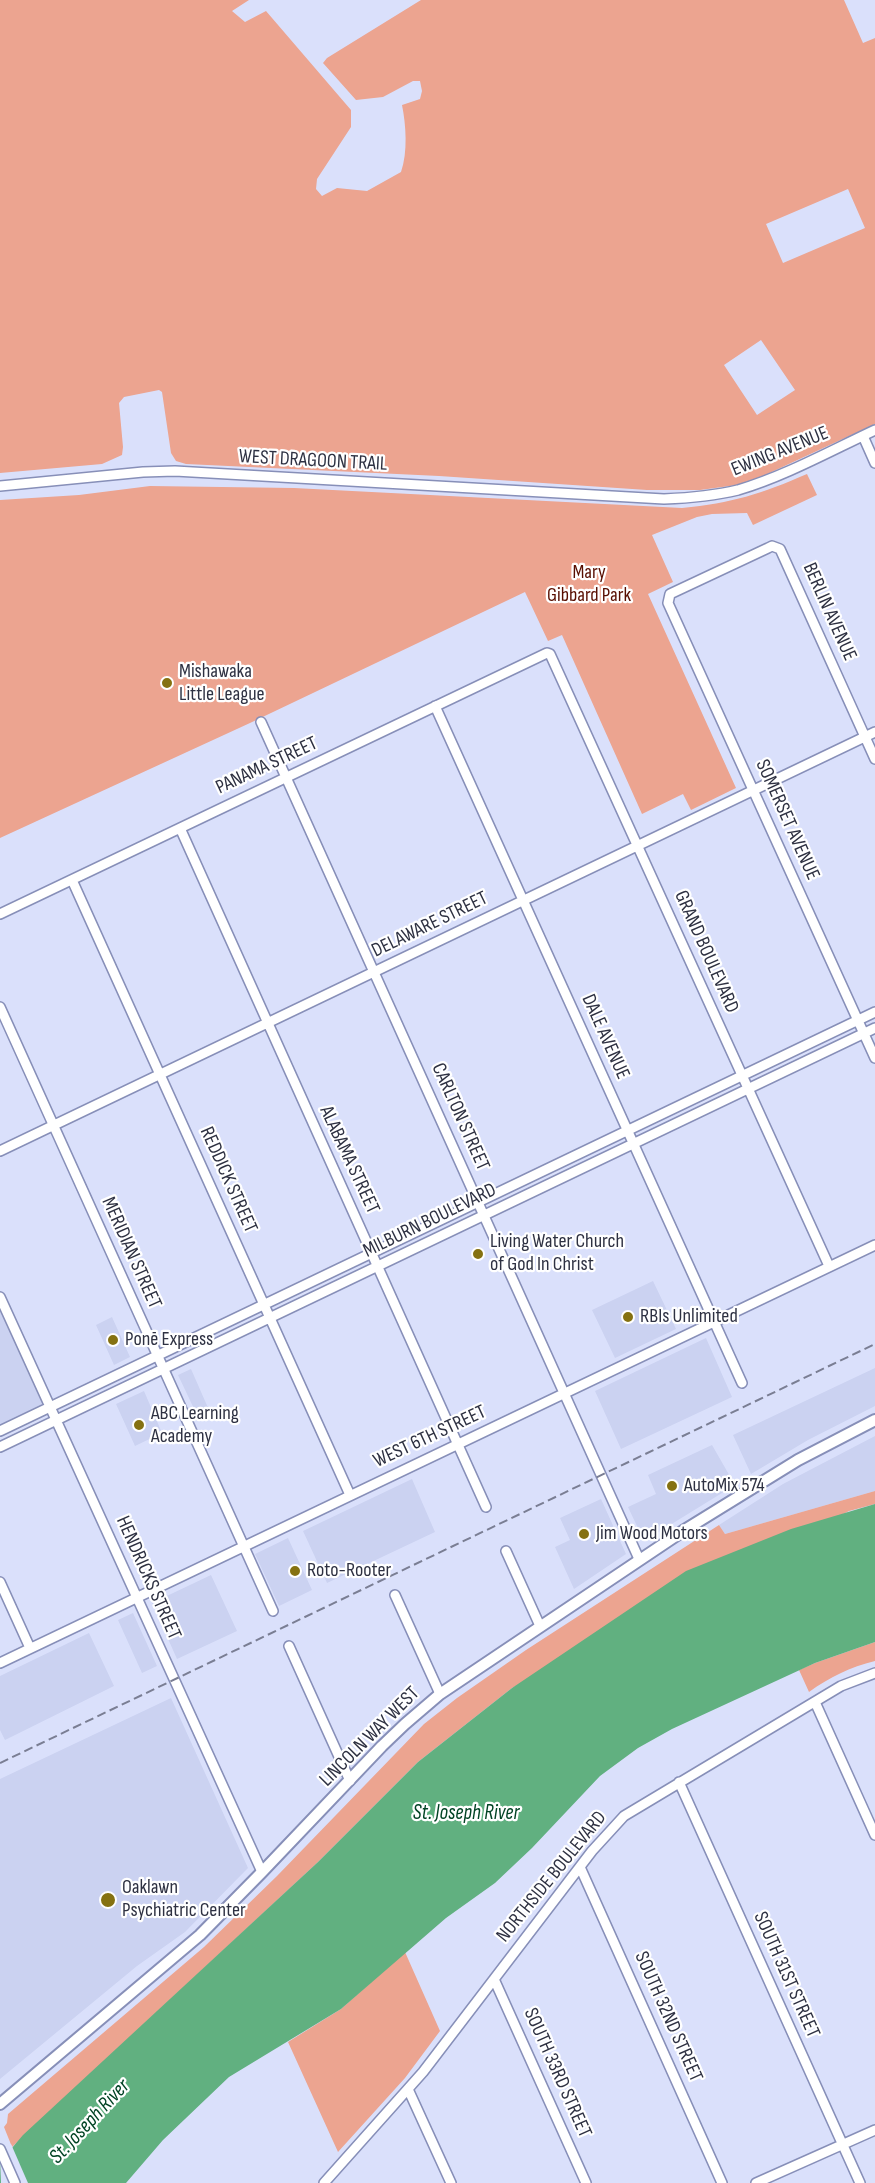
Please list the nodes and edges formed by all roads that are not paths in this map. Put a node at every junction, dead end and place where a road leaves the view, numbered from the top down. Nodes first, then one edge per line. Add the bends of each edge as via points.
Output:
1 (875, 430) edge
2 (863, 436) junction
3 (875, 463) edge
4 (0, 486) edge
5 (624, 497) joint
6 (777, 547) joint
7 (550, 654) joint
8 (435, 706) junction
9 (261, 722) dead end
10 (875, 732) edge
11 (865, 737) junction
12 (875, 759) edge
13 (286, 777) junction
14 (754, 790) junction
15 (180, 828) junction
16 (638, 845) junction
17 (72, 880) junction
18 (523, 900) junction
19 (0, 914) edge
20 (375, 971) junction
21 (0, 1007) edge
22 (875, 1012) edge
23 (858, 1020) junction
24 (267, 1023) junction
25 (875, 1028) edge
26 (864, 1034) junction
27 (875, 1058) edge
28 (160, 1074) junction
29 (742, 1076) junction
30 (748, 1089) junction
31 (54, 1125) junction
32 (627, 1131) junction
33 (633, 1144) junction
34 (0, 1150) edge
35 (478, 1202) junction
36 (484, 1215) junction
37 (875, 1245) edge
38 (371, 1253) junction
39 (377, 1266) junction
40 (829, 1266) junction
41 (0, 1297) edge
42 (265, 1304) junction
43 (271, 1317) junction
44 (714, 1322) junction
45 (157, 1355) junction
46 (163, 1369) junction
47 (741, 1383) dead end
48 (565, 1393) junction
49 (50, 1407) junction
50 (56, 1420) junction
51 (875, 1420) edge
52 (0, 1431) edge
53 (458, 1444) junction
54 (0, 1447) edge
55 (350, 1495) junction
56 (486, 1507) dead end
57 (244, 1546) junction
58 (506, 1551) dead end
59 (639, 1559) junction
60 (0, 1582) edge
61 (395, 1595) dead end
62 (137, 1597) junction
63 (273, 1611) dead end
64 (540, 1626) junction
65 (289, 1646) dead end
66 (30, 1648) junction
67 (0, 1663) edge
68 (875, 1674) edge
69 (440, 1694) junction
70 (815, 1702) junction
71 (350, 1781) junction
72 (680, 1782) junction
73 (875, 1834) edge
74 (580, 1867) junction
75 (262, 1872) junction
76 (494, 1979) junction
77 (408, 2089) junction
78 (0, 2104) edge
79 (875, 2130) edge
80 (843, 2145) junction
81 (0, 2149) edge
82 (15, 2183) edge
83 (324, 2183) edge
84 (451, 2183) edge
85 (586, 2183) edge
86 (722, 2183) edge
87 (756, 2183) edge
88 (860, 2183) edge

1 - 2 street, EWING AVENUE
2 - 3 street
2 - 5 street, EWING AVENUE via 735,490 684,498
4 - 5 street, WEST DRAGOON TRAIL via 175,471
6 - 11 street, BERLIN AVENUE
6 - 14 street, SOMERSET AVENUE via 759,552 668,598
7 - 8 street, PANAMA STREET
7 - 16 street, GRAND BOULEVARD
8 - 13 street, PANAMA STREET
8 - 18 street, DALE AVENUE
9 - 13 street, CARLTON STREET
10 - 11 street, DELAWARE STREET
11 - 12 street, BERLIN AVENUE
11 - 14 street, DELAWARE STREET
13 - 15 street, PANAMA STREET
13 - 20 street, CARLTON STREET
14 - 16 street, DELAWARE STREET
14 - 23 street, SOMERSET AVENUE
15 - 17 street, PANAMA STREET
15 - 24 street, ALABAMA STREET
16 - 18 street, DELAWARE STREET
16 - 29 street, GRAND BOULEVARD
17 - 19 street, PANAMA STREET
17 - 28 street, REDDICK STREET
18 - 20 street, DELAWARE STREET
18 - 32 street, DALE AVENUE
20 - 24 street, DELAWARE STREET
20 - 35 street, CARLTON STREET
21 - 31 street, MERIDIAN STREET
22 - 23 street, MILBURN BOULEVARD
23 - 26 street, SOMERSET AVENUE
23 - 29 street, MILBURN BOULEVARD
24 - 28 street, DELAWARE STREET
24 - 38 street, ALABAMA STREET
25 - 26 street, MILBURN BOULEVARD
26 - 27 street, SOMERSET AVENUE
26 - 30 street, MILBURN BOULEVARD
28 - 31 street, DELAWARE STREET
28 - 42 street, REDDICK STREET
29 - 30 street, GRAND BOULEVARD
29 - 32 street, MILBURN BOULEVARD
30 - 33 street, MILBURN BOULEVARD
30 - 40 street, GRAND BOULEVARD
31 - 34 street, DELAWARE STREET
31 - 45 street, MERIDIAN STREET
32 - 33 street, DALE AVENUE
32 - 35 street, MILBURN BOULEVARD
33 - 36 street, MILBURN BOULEVARD
33 - 44 street, DALE AVENUE
35 - 36 street, CARLTON STREET
35 - 38 street, MILBURN BOULEVARD
36 - 39 street, MILBURN BOULEVARD
36 - 48 street, CARLTON STREET
37 - 40 street, WEST 6TH STREET
38 - 39 street, ALABAMA STREET
38 - 42 street, MILBURN BOULEVARD
39 - 43 street, MILBURN BOULEVARD
39 - 53 street, ALABAMA STREET
40 - 44 street, WEST 6TH STREET
41 - 49 street, HENDRICKS STREET
42 - 43 street, REDDICK STREET
42 - 45 street, MILBURN BOULEVARD
43 - 46 street, MILBURN BOULEVARD
43 - 55 street, REDDICK STREET
44 - 47 street, DALE AVENUE
44 - 48 street, WEST 6TH STREET
45 - 46 street, MERIDIAN STREET
45 - 49 street, MILBURN BOULEVARD
46 - 50 street, MILBURN BOULEVARD
46 - 57 street, MERIDIAN STREET
48 - 53 street, WEST 6TH STREET
48 - 59 street, CARLTON STREET
49 - 50 street, HENDRICKS STREET
49 - 52 street, MILBURN BOULEVARD
50 - 54 street, MILBURN BOULEVARD
50 - 62 street, HENDRICKS STREET
51 - 59 main road, LINCOLN WAY WEST via 798,1460
53 - 55 street, WEST 6TH STREET
53 - 56 street, ALABAMA STREET
55 - 57 street, WEST 6TH STREET
57 - 62 street, WEST 6TH STREET
57 - 63 street, MERIDIAN STREET
58 - 64 street
59 - 64 main road, LINCOLN WAY WEST
60 - 66 street
61 - 69 street
62 - 66 street, WEST 6TH STREET
62 - 75 street, HENDRICKS STREET
64 - 69 main road, LINCOLN WAY WEST
65 - 71 street
66 - 67 street, WEST 6TH STREET
68 - 70 street, NORTHSIDE BOULEVARD via 841,1686
69 - 71 main road, LINCOLN WAY WEST
70 - 72 street, NORTHSIDE BOULEVARD
70 - 73 street
71 - 75 main road, LINCOLN WAY WEST
72 - 74 street, NORTHSIDE BOULEVARD via 624,1816
72 - 80 street, SOUTH 31ST STREET
74 - 76 street, NORTHSIDE BOULEVARD
74 - 86 street, SOUTH 32ND STREET
75 - 78 main road, LINCOLN WAY WEST via 191,1943
76 - 77 street, NORTHSIDE BOULEVARD
76 - 85 street, SOUTH 33RD STREET
77 - 83 street, NORTHSIDE BOULEVARD
77 - 84 street
79 - 80 street
80 - 87 street
80 - 88 street, SOUTH 31ST STREET
81 - 82 street

